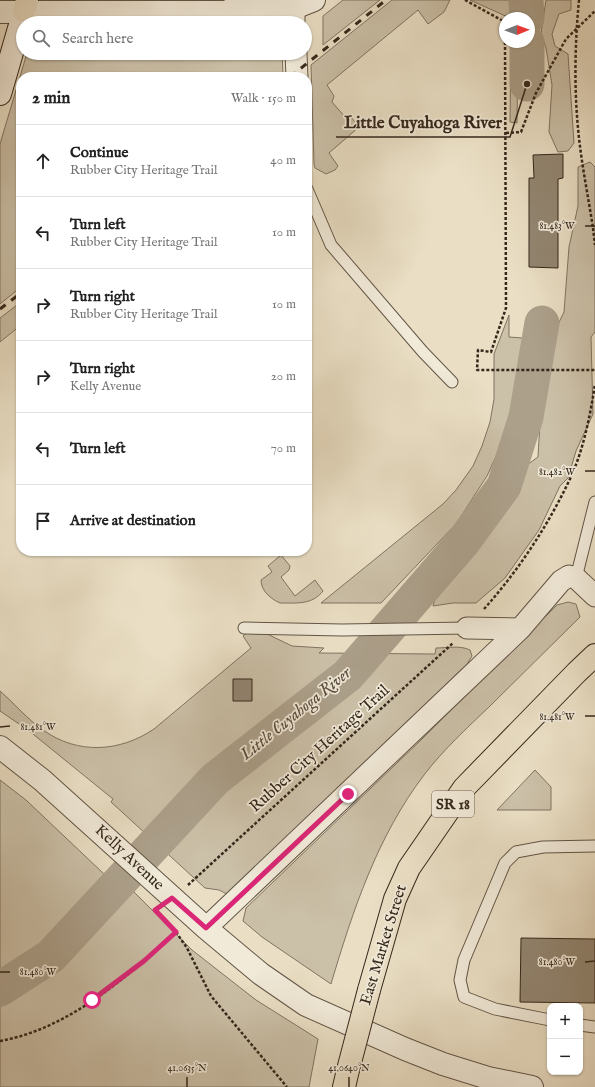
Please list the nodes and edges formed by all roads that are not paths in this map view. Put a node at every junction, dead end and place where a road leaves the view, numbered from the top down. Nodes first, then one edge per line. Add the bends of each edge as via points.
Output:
1 (314, 0) edge
2 (26, 6) edge
3 (294, 10) edge
4 (0, 12) edge
5 (23, 16) edge
6 (16, 40) edge
7 (296, 60) edge
8 (297, 72) edge
9 (0, 94) edge
10 (312, 200) edge
11 (452, 382) dead end
12 (595, 502) edge
13 (576, 578) junction
14 (595, 596) edge
15 (244, 628) dead end
16 (467, 628) joint
17 (520, 630) junction
18 (595, 655) edge
19 (0, 747) edge
20 (595, 846) edge
21 (206, 928) junction
22 (547, 1019) edge
23 (583, 1025) edge
24 (595, 1027) edge
25 (346, 1078) edge
26 (532, 1087) edge

1 - 3 street
2 - 3 street via 225,11
2 - 4 street
2 - 5 street
6 - 9 street
7 - 8 street
10 - 11 lane via 331,244 423,352
12 - 13 lane
13 - 14 street
13 - 17 street via 569,576 561,581
15 - 16 lane
16 - 17 street
17 - 21 street
18 - 25 main road, East Market Street / SR 18, bridge via 464,788 409,868 395,899
19 - 21 street, Kelly Avenue via 42,780
20 - 22 lane via 543,847 516,852 505,863 464,960 460,980 464,997 495,1009
21 - 26 street, Kelly Avenue via 261,974 306,1004 405,1049 458,1069
23 - 24 lane

